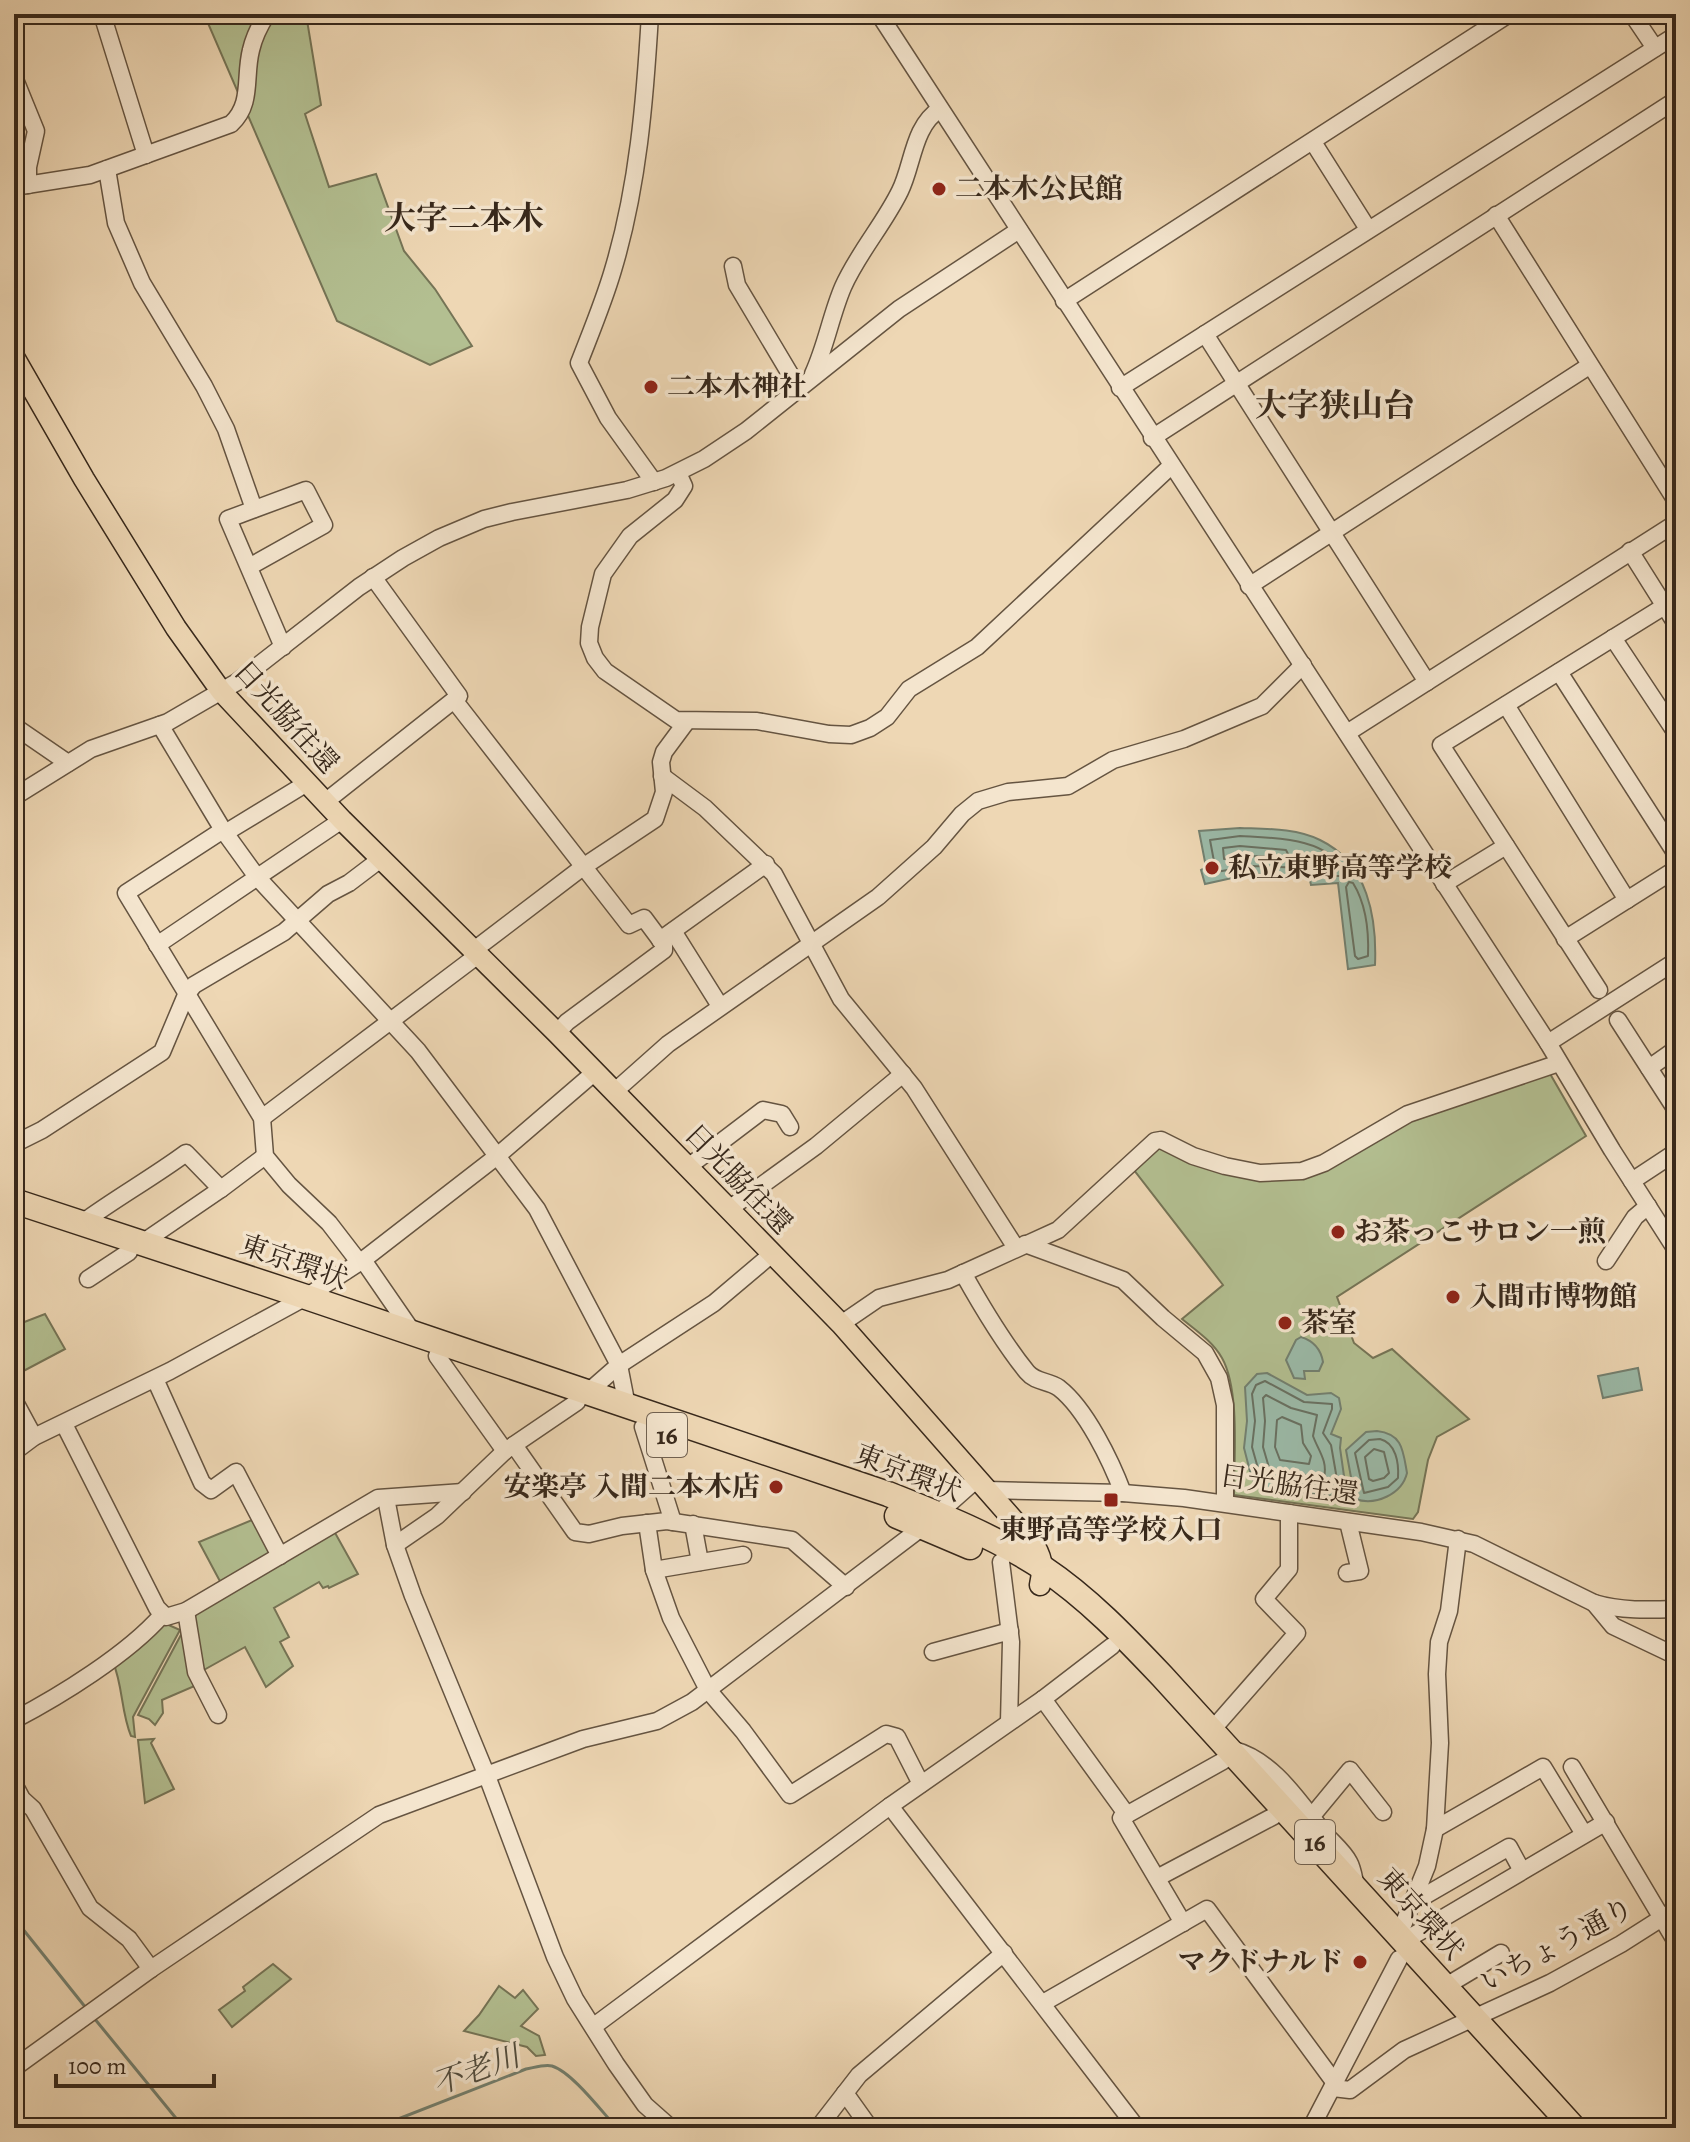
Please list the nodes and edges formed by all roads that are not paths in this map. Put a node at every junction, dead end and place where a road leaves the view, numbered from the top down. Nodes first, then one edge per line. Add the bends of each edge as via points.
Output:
1 (102, 14) edge
2 (267, 14) edge
3 (650, 14) edge
4 (879, 14) edge
5 (1509, 14) edge
6 (1632, 14) edge
7 (1676, 35) edge
8 (1655, 48) junction
9 (14, 77) edge
10 (1676, 100) edge
11 (940, 109) junction
12 (1313, 142) junction
13 (146, 155) junction
14 (107, 169) junction
15 (21, 186) edge
16 (1496, 215) junction
17 (1368, 229) junction
18 (1019, 230) junction
19 (733, 266) dead end
20 (1064, 301) junction
21 (1205, 334) junction
22 (14, 357) edge
23 (1589, 366) junction
24 (1235, 382) junction
25 (804, 384) junction
26 (1120, 388) junction
27 (1152, 438) junction
28 (1171, 466) junction
29 (678, 473) junction
30 (654, 482) junction
31 (1676, 501) edge
32 (254, 509) junction
33 (1676, 523) edge
34 (1331, 533) junction
35 (1630, 551) junction
36 (249, 567) junction
37 (373, 577) junction
38 (1249, 586) junction
39 (1670, 602) edge
40 (1676, 624) edge
41 (1613, 638) junction
42 (283, 647) junction
43 (1303, 665) junction
44 (1559, 672) junction
45 (1427, 682) junction
46 (221, 691) junction
47 (454, 700) junction
48 (1506, 705) junction
49 (687, 721) junction
50 (160, 725) junction
51 (14, 726) edge
52 (1347, 733) junction
53 (1676, 733) edge
54 (68, 763) junction
55 (662, 776) junction
56 (307, 783) junction
57 (14, 797) edge
58 (325, 802) junction
59 (342, 820) junction
60 (224, 832) junction
61 (1506, 846) junction
62 (1676, 854) edge
63 (382, 858) junction
64 (766, 864) junction
65 (583, 867) junction
66 (1676, 869) edge
67 (257, 877) junction
68 (1444, 884) junction
69 (1627, 900) junction
70 (298, 920) junction
71 (666, 935) junction
72 (1565, 939) junction
73 (810, 944) junction
74 (157, 945) junction
75 (476, 952) junction
76 (1676, 961) edge
77 (1599, 990) dead end
78 (186, 995) junction
79 (720, 1006) junction
80 (391, 1020) junction
81 (1618, 1020) dead end
82 (557, 1033) junction
83 (1548, 1043) junction
84 (1676, 1049) edge
85 (1559, 1063) junction
86 (1649, 1068) junction
87 (595, 1072) junction
88 (903, 1074) junction
89 (614, 1092) junction
90 (1676, 1110) edge
91 (262, 1118) junction
92 (790, 1127) dead end
93 (14, 1144) edge
94 (1676, 1152) edge
95 (265, 1156) junction
96 (496, 1157) junction
97 (688, 1167) junction
98 (1632, 1181) junction
99 (221, 1189) junction
100 (14, 1201) edge
101 (1648, 1206) junction
102 (729, 1209) junction
103 (14, 1215) edge
104 (82, 1223) junction
105 (1020, 1246) junction
106 (136, 1247) junction
107 (1676, 1250) edge
108 (772, 1254) junction
109 (361, 1261) junction
110 (1606, 1261) dead end
111 (963, 1273) junction
112 (88, 1279) dead end
113 (296, 1302) junction
114 (841, 1324) junction
115 (414, 1334) junction
116 (437, 1356) junction
117 (619, 1365) junction
118 (155, 1379) junction
119 (582, 1398) junction
120 (14, 1400) edge
121 (627, 1406) junction
122 (64, 1424) junction
123 (643, 1427) junction
124 (34, 1437) junction
125 (510, 1448) junction
126 (14, 1452) edge
127 (982, 1485) junction
128 (463, 1492) junction
129 (1123, 1493) junction
130 (386, 1498) junction
131 (1225, 1503) junction
132 (1289, 1513) junction
133 (931, 1520) junction
134 (673, 1522) junction
135 (1348, 1522) junction
136 (647, 1523) junction
137 (693, 1524) junction
138 (1458, 1539) junction
139 (395, 1545) junction
140 (743, 1555) dead end
141 (280, 1556) junction
142 (700, 1562) junction
143 (1001, 1562) junction
144 (654, 1570) junction
145 (1347, 1573) dead end
146 (1042, 1577) junction
147 (846, 1587) junction
148 (1594, 1603) junction
149 (1676, 1609) edge
150 (186, 1611) junction
151 (162, 1615) junction
152 (1010, 1631) junction
153 (1112, 1646) junction
154 (933, 1652) dead end
155 (1676, 1656) edge
156 (708, 1690) junction
157 (1043, 1699) junction
158 (218, 1715) dead end
159 (14, 1720) edge
160 (1009, 1722) junction
161 (1221, 1747) junction
162 (1572, 1767) dead end
163 (487, 1776) junction
164 (14, 1784) edge
165 (921, 1784) junction
166 (890, 1806) junction
167 (1383, 1812) dead end
168 (1127, 1815) junction
169 (1274, 1816) junction
170 (1312, 1816) junction
171 (1606, 1822) junction
172 (1435, 1829) junction
173 (1584, 1834) junction
174 (1522, 1871) junction
175 (1157, 1878) junction
176 (1356, 1887) junction
177 (1414, 1902) junction
178 (1669, 1914) edge
179 (1183, 1923) junction
180 (1676, 1942) edge
181 (1401, 1945) junction
182 (1004, 1953) junction
183 (1501, 1953) dead end
184 (151, 1969) junction
185 (1446, 1986) junction
186 (1043, 2003) junction
187 (1467, 2020) junction
188 (594, 2026) junction
189 (14, 2068) edge
190 (1334, 2086) junction
191 (845, 2093) junction
192 (822, 2126) edge
193 (671, 2128) edge
194 (870, 2128) edge
195 (1137, 2128) edge
196 (1311, 2128) edge
197 (1557, 2128) edge
198 (1574, 2128) edge

1 - 13 street
2 - 13 street via 251,50 240,115 231,124
3 - 30 street via 638,159 614,269 579,363 608,418
4 - 11 street
5 - 12 street
6 - 8 street
7 - 8 street
8 - 17 street
9 - 15 street via 36,131
10 - 16 street
11 - 18 street
11 - 25 street via 920,134 900,192 843,288 821,357
12 - 17 street
12 - 20 street
13 - 14 street
14 - 15 street
14 - 32 street via 116,223 136,271 226,429
16 - 23 street
16 - 24 street
17 - 21 street
18 - 20 street
18 - 25 street via 921,293
19 - 25 street via 737,285
20 - 26 street
21 - 24 street
21 - 26 street
22 - 46 main road, 日光脇往還 via 176,628
23 - 31 street
23 - 34 street
24 - 27 street
24 - 34 street
25 - 29 street via 722,448
26 - 27 street
27 - 28 street
28 - 38 street
28 - 49 street via 977,647 909,689 887,717 870,728 851,735 757,721
29 - 30 street
29 - 49 street via 684,486 675,500 630,536 603,574 589,643 605,671 676,720
30 - 37 street via 484,519 439,538
32 - 36 street via 228,519
32 - 36 street via 306,490 324,525
33 - 35 street
34 - 38 street
34 - 45 street
35 - 39 street
35 - 45 street
36 - 42 street
37 - 42 street
37 - 47 street via 459,696
38 - 43 street
39 - 40 street
39 - 41 street
41 - 44 street
41 - 53 street
42 - 46 street
43 - 52 street
43 - 73 street via 1262,706 1184,739 1113,760 1068,786 978,801 878,897
44 - 48 street
44 - 62 street
45 - 52 street
46 - 50 street
46 - 56 main road, 日光脇往還
47 - 58 street
47 - 65 street
48 - 61 street via 1441,745
48 - 69 street
49 - 55 street via 664,752
50 - 54 street via 91,749
50 - 60 street
51 - 54 street
52 - 68 street
54 - 57 street
55 - 64 street
55 - 65 street via 664,792 655,819
56 - 58 main road, 日光脇往還
56 - 60 street
58 - 59 main road, 日光脇往還
59 - 63 main road, 日光脇往還
59 - 67 street
60 - 67 street
60 - 74 street via 126,893
61 - 68 street
61 - 72 street
63 - 70 street
63 - 75 main road, 日光脇往還
64 - 71 street
64 - 73 street
65 - 71 street via 629,925 644,918
65 - 75 street
66 - 69 street
67 - 70 street
67 - 74 street
68 - 83 street
69 - 72 street
70 - 78 street
70 - 80 street
71 - 79 street
71 - 82 street via 664,950
72 - 77 street
73 - 79 street
73 - 88 street via 841,999
74 - 78 street
75 - 80 street
75 - 82 main road, 日光脇往還
76 - 83 street
78 - 91 street
78 - 93 street via 162,1052
79 - 89 street
80 - 91 street
80 - 96 street
81 - 86 street
82 - 87 main road, 日光脇往還
83 - 85 street
84 - 86 street
85 - 98 street
85 - 105 street via 1408,1114 1302,1171 1260,1173 1225,1166 1155,1141 1058,1230
86 - 90 street
87 - 89 main road, 日光脇往還
87 - 96 street
88 - 102 street
88 - 105 street
89 - 97 main road, 日光脇往還
91 - 95 street
92 - 97 street via 782,1114 763,1110
94 - 98 street
95 - 99 street
95 - 109 street
96 - 109 street
96 - 117 street via 537,1209
97 - 102 main road, 日光脇往還
98 - 101 street
99 - 104 street via 186,1153
99 - 106 street
100 - 104 highway, 東京環状 / 16
101 - 107 street
101 - 110 street
102 - 108 main road, 日光脇往還
103 - 106 highway, 東京環状 / 16
104 - 106 highway, 東京環状 / 16
105 - 111 street
105 - 131 street via 1123,1280 1205,1353 1219,1378 1225,1405
106 - 112 street
106 - 113 highway, 東京環状 / 16
108 - 114 main road, 日光脇往還
108 - 117 street via 714,1303
109 - 113 street
109 - 115 street
111 - 114 street via 879,1298
111 - 129 street via 1029,1374 1064,1393 1093,1432
113 - 115 highway, 東京環状 / 16
113 - 116 highway, 東京環状 / 16
113 - 118 street
114 - 127 main road, 日光脇往還
115 - 119 highway, 東京環状 / 16
116 - 119 highway, 東京環状 / 16
116 - 125 street
117 - 119 street
117 - 121 street
118 - 122 street
118 - 141 street via 202,1483 211,1490 236,1472
119 - 121 highway, 東京環状 / 16
119 - 123 highway, 東京環状 / 16
119 - 125 street
120 - 124 street
121 - 133 highway, 東京環状 / 16
122 - 124 street
122 - 151 street
123 - 133 highway, 東京環状 / 16
123 - 134 street
124 - 126 street
125 - 128 street
125 - 136 street via 575,1532
127 - 129 street, 日光脇往還
127 - 133 street
127 - 146 main road via 1031,1540 1041,1557
128 - 130 street
128 - 139 street
129 - 131 street, 日光脇往還
130 - 139 street
130 - 141 street
131 - 132 street, 日光脇往還
132 - 135 street, 日光脇往還
132 - 161 street via 1289,1569 1264,1599 1297,1633
133 - 143 highway, 東京環状 / 16
133 - 146 highway, 東京環状 / 16
133 - 147 street
134 - 136 street
134 - 137 street
135 - 138 street, 日光脇往還
135 - 145 street via 1360,1571
136 - 144 street
137 - 142 street
137 - 147 street via 792,1540
138 - 148 street, 日光脇往還
138 - 172 street via 1449,1611 1439,1642
139 - 163 street
140 - 142 street
141 - 150 street
142 - 144 street
143 - 146 highway, 東京環状 / 16
143 - 152 street
144 - 156 street via 671,1618
146 - 153 highway, 東京環状 / 16
146 - 161 highway, 東京環状 / 16 via 1081,1597 1124,1636
147 - 156 street
148 - 149 street, 日光脇往還 via 1620,1609
148 - 155 street via 1613,1626
150 - 151 street
150 - 158 street via 196,1672
151 - 159 street via 112,1658
152 - 154 street
152 - 160 street
153 - 157 street
153 - 161 highway, 東京環状 / 16
156 - 163 street via 657,1721 583,1739
156 - 165 street via 790,1795 886,1734 897,1737
157 - 160 street
157 - 168 street
160 - 165 street
161 - 168 street
161 - 169 highway, 東京環状 / 16
161 - 170 street via 1248,1754 1288,1787
161 - 176 highway, 東京環状 / 16
162 - 171 street
163 - 184 street via 379,1815
163 - 188 street via 555,1957
164 - 184 street via 90,1908 129,1939
165 - 166 street
166 - 182 street
166 - 188 street
167 - 170 street via 1350,1770
168 - 175 street via 1121,1818
169 - 175 street
169 - 181 highway, 東京環状 / 16
170 - 176 street via 1350,1863
171 - 173 street
171 - 178 street
172 - 173 street via 1543,1767
172 - 177 street
173 - 174 street
174 - 177 street via 1509,1847
174 - 181 street
175 - 179 street
176 - 181 highway, 東京環状 / 16
177 - 181 street
178 - 180 street
178 - 187 street, いちょう通り via 1584,1965
179 - 186 street
179 - 190 street via 1207,1909
181 - 185 highway, 東京環状 / 16
181 - 187 highway, 東京環状 / 16
181 - 190 street
182 - 186 street
182 - 191 street via 859,2075
183 - 185 street
184 - 189 street
185 - 187 highway, 東京環状 / 16
186 - 195 street
187 - 190 street, いちょう通り via 1404,2050 1350,2090
187 - 197 highway, 東京環状 / 16
187 - 198 highway, 東京環状 / 16
188 - 193 street via 645,2105
190 - 196 street
191 - 192 street
191 - 194 street

